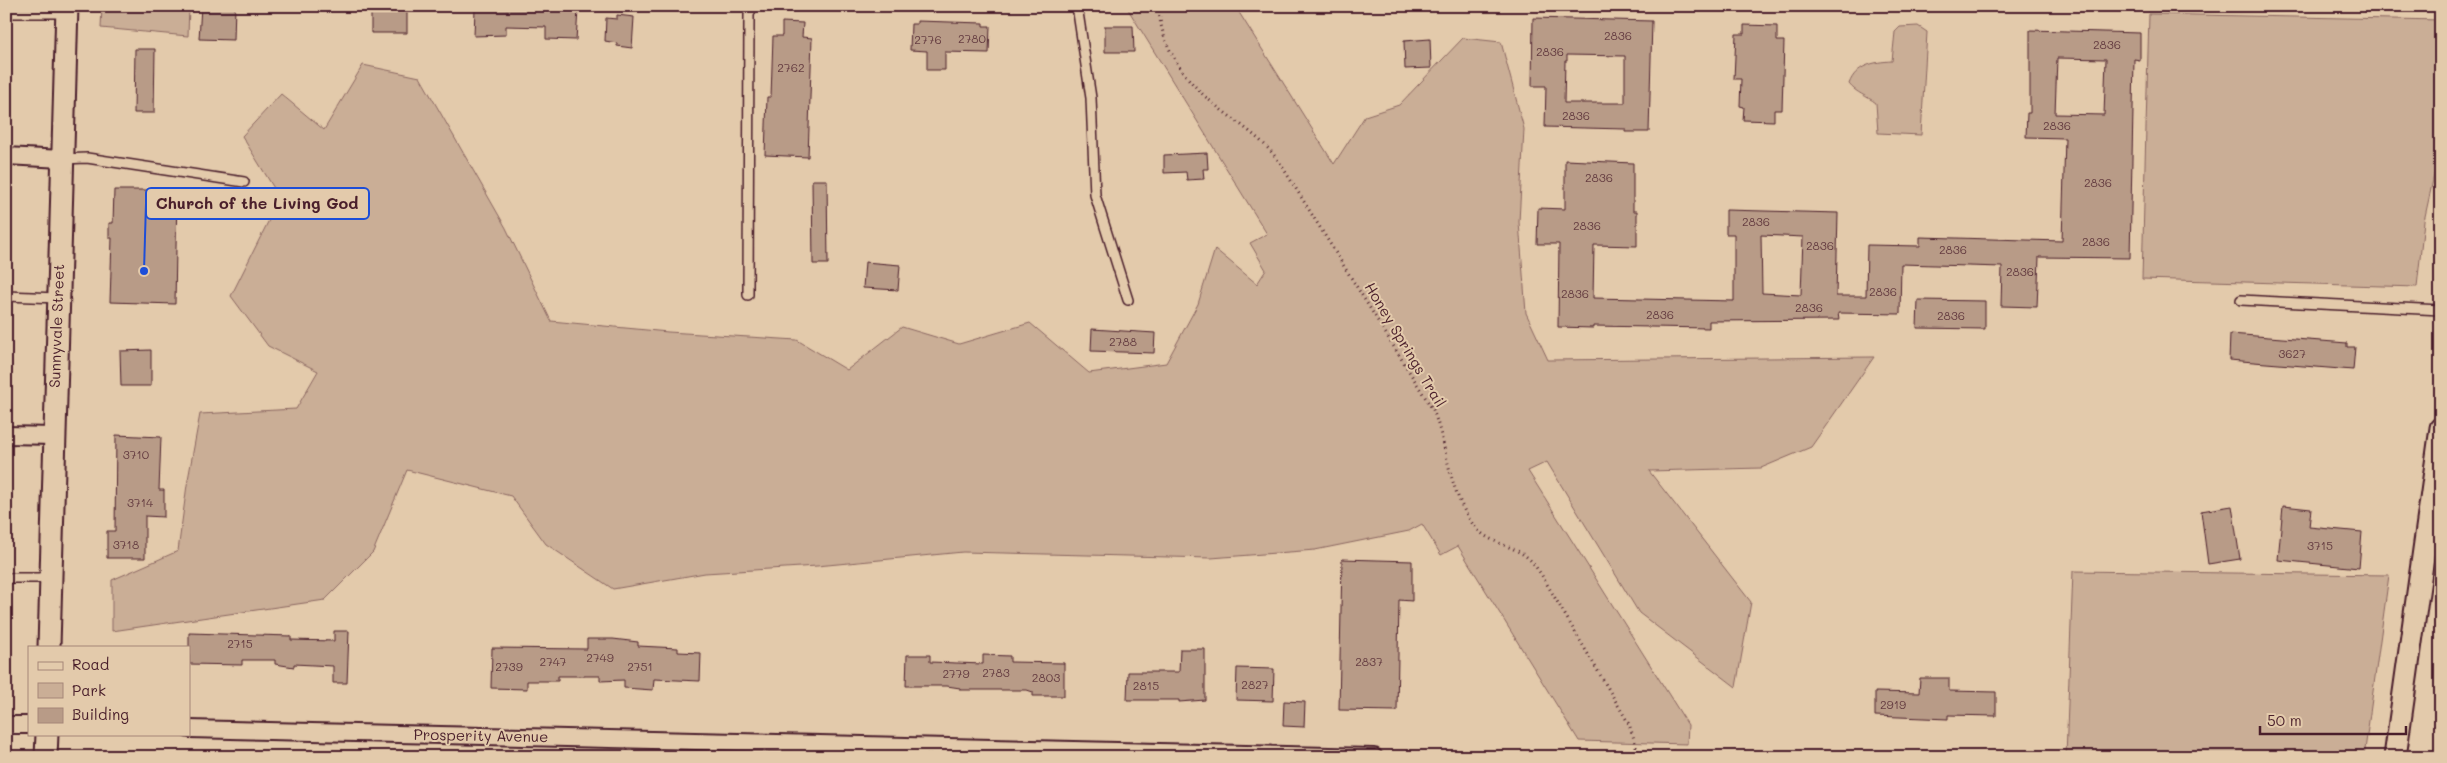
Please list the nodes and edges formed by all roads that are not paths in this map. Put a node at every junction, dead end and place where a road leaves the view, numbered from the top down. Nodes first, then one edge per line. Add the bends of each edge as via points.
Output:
1 (752, 6) edge
2 (1077, 6) edge
3 (67, 10) edge
4 (6, 13) edge
5 (6, 156) edge
6 (62, 159) junction
7 (244, 182) dead end
8 (748, 295) dead end
9 (6, 296) edge
10 (58, 298) junction
11 (1128, 300) dead end
12 (2241, 300) dead end
13 (2441, 310) edge
14 (2441, 428) edge
15 (6, 435) edge
16 (54, 436) junction
17 (6, 578) edge
18 (50, 578) junction
19 (48, 646) edge
20 (6, 725) edge
21 (28, 725) edge
22 (190, 729) edge
23 (47, 736) edge
24 (877, 751) edge
25 (1169, 755) edge
26 (1214, 755) edge
27 (46, 757) edge
28 (1374, 757) edge
29 (2395, 757) edge

1 - 8 lane via 749,15
2 - 11 lane via 1091,98 1095,195
3 - 4 lane
3 - 6 street, Sunnyvale Street
5 - 6 street
6 - 7 lane via 87,158
6 - 10 street, Sunnyvale Street
9 - 10 lane
10 - 16 street, Sunnyvale Street
12 - 13 lane
14 - 29 street
15 - 16 street
16 - 18 street, Sunnyvale Street
17 - 18 lane
18 - 19 street, Sunnyvale Street
20 - 21 street
22 - 24 street, Prosperity Avenue
23 - 27 street
24 - 25 street, Prosperity Avenue
25 - 26 street, Prosperity Avenue
26 - 28 street, Prosperity Avenue

